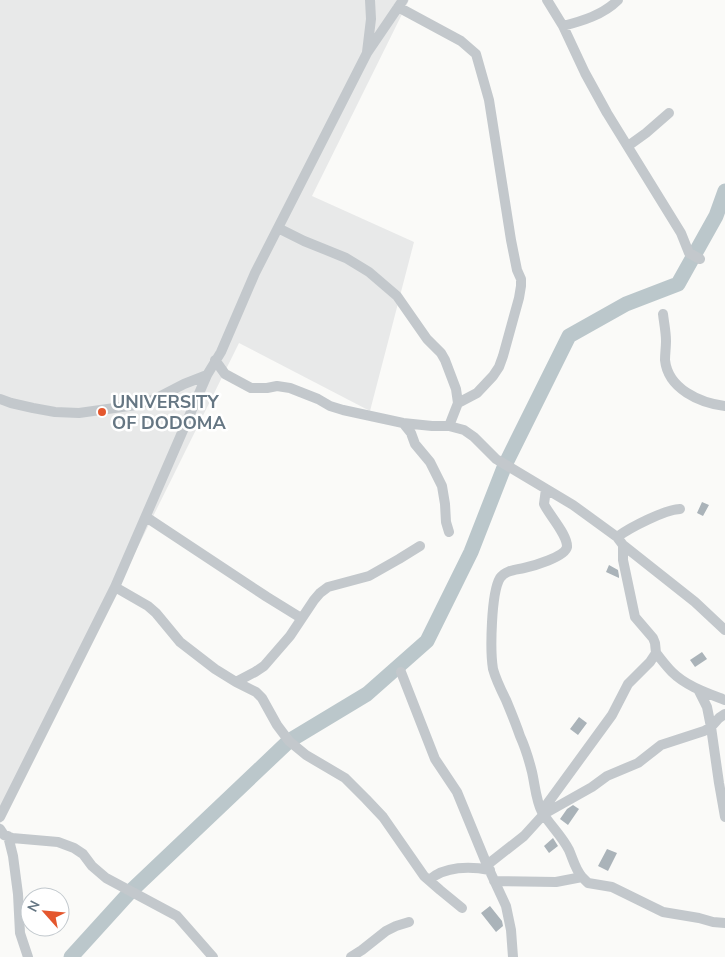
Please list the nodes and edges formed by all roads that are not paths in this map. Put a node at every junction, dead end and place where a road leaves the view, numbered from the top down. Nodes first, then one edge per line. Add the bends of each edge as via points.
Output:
1 (370, 0) edge
2 (547, 0) edge
3 (618, 0) edge
4 (401, 3) edge
5 (563, 26) junction
6 (367, 53) junction
7 (669, 113) dead end
8 (628, 146) junction
9 (278, 228) junction
10 (696, 257) dead end
11 (663, 314) dead end
12 (215, 360) junction
13 (208, 374) junction
14 (0, 399) edge
15 (458, 403) junction
16 (725, 406) edge
17 (403, 423) junction
18 (449, 426) junction
19 (546, 489) junction
20 (680, 509) dead end
21 (146, 517) junction
22 (449, 532) dead end
23 (620, 541) junction
24 (420, 546) dead end
25 (115, 587) junction
26 (301, 618) junction
27 (725, 630) edge
28 (656, 653) junction
29 (401, 672) dead end
30 (236, 682) junction
31 (698, 690) junction
32 (725, 700) edge
33 (725, 714) edge
34 (712, 727) junction
35 (543, 813) junction
36 (0, 817) edge
37 (725, 817) edge
38 (4, 833) edge
39 (488, 867) junction
40 (582, 877) junction
41 (429, 880) junction
42 (494, 881) junction
43 (462, 908) dead end
44 (409, 922) dead end
45 (725, 923) edge
46 (28, 957) edge
47 (213, 957) edge
48 (351, 957) edge
49 (512, 957) edge

1 - 6 street
2 - 5 street
3 - 5 street via 587,20
4 - 6 street
4 - 15 street via 476,54 489,100 511,240 521,279 519,298 499,367 477,393
5 - 8 street via 585,73
6 - 9 street
7 - 8 street
8 - 10 street via 682,233 688,250
9 - 12 street
9 - 15 street via 346,258 369,272 397,296 445,360
11 - 16 street via 665,362 675,384 701,401
12 - 13 street
12 - 17 street via 225,374 251,388 290,388 330,406
13 - 14 street via 136,405 79,413 55,412
13 - 21 street
15 - 18 street
17 - 18 street
17 - 22 street via 442,486
18 - 19 street via 464,430 505,465
19 - 23 street
19 - 35 street via 544,504 565,538 566,549 550,559 505,573 499,580 493,612 491,654 498,684 521,738
20 - 23 street via 625,531
21 - 25 street
21 - 26 street
23 - 27 street
23 - 28 street via 634,611 653,638
24 - 26 street via 369,576 328,587
25 - 30 street via 148,606 180,642
25 - 36 street
26 - 30 street via 264,666
28 - 31 street via 676,676
28 - 35 street via 628,684 612,715
29 - 39 street via 436,759 457,792
30 - 41 street via 262,698 289,741 345,778 366,799
31 - 32 street
31 - 34 street
33 - 34 street
34 - 35 street via 661,745 638,763 607,776 592,788
34 - 37 street
35 - 39 street via 524,836
35 - 40 street via 568,848
38 - 46 street via 13,856 20,933
38 - 47 street via 12,838 58,842 74,848 106,878 178,916
39 - 41 street via 448,870
39 - 42 street
40 - 42 street via 556,882
40 - 45 street via 588,883 612,887 663,912
41 - 43 street
42 - 49 street via 510,920
44 - 48 street via 386,931

